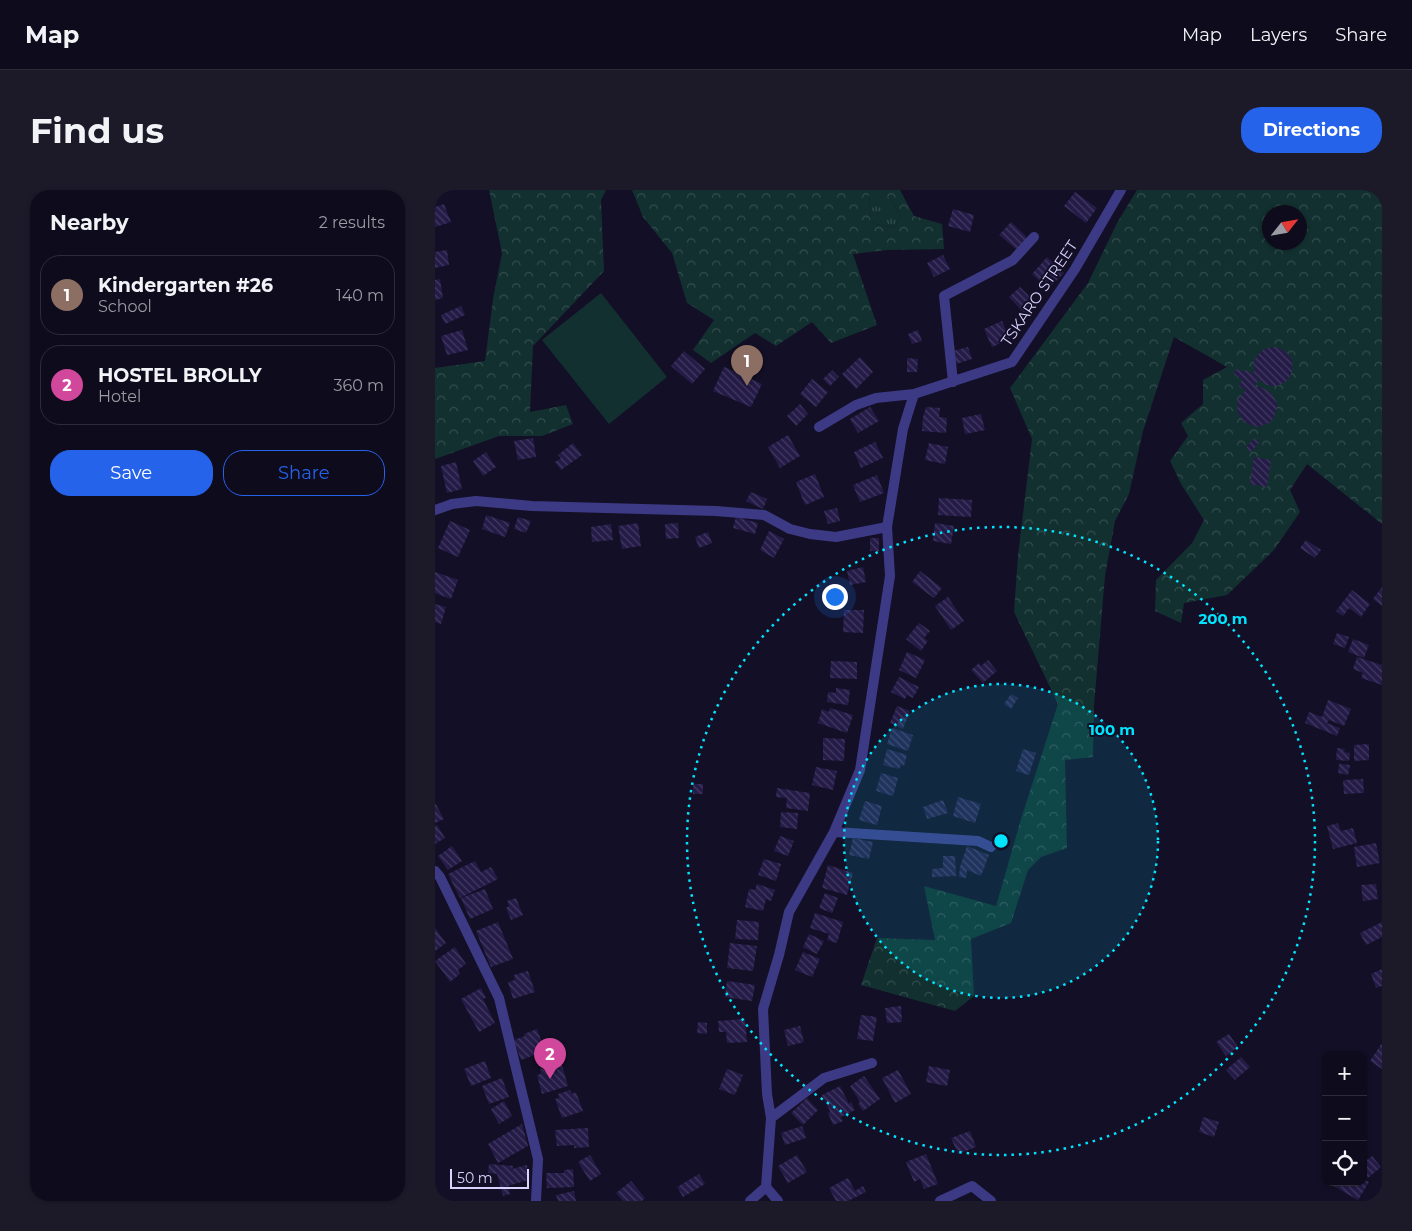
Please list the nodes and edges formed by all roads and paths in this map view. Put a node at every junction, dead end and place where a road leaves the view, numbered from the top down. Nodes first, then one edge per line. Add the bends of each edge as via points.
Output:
1 (1121, 190) edge
2 (1034, 236) dead end
3 (953, 382) junction
4 (914, 394) junction
5 (819, 427) dead end
6 (435, 510) edge
7 (887, 527) junction
8 (834, 832) junction
9 (991, 848) dead end
10 (435, 871) edge
11 (872, 1063) dead end
12 (771, 1118) junction
13 (766, 1188) junction
14 (536, 1201) edge
15 (750, 1201) edge
16 (778, 1201) edge
17 (940, 1201) edge
18 (991, 1201) edge

1 - 3 street, TSKARO STREET via 1075,269 1012,362
2 - 3 street via 1013,260 944,296
3 - 4 street, TSKARO STREET
4 - 5 street, TSKARO STREET via 875,398 856,405
4 - 7 street via 903,428
6 - 7 street via 476,501 532,506 716,511 764,515 790,529 835,537
7 - 8 street via 890,576 860,770
8 - 9 street via 978,841
8 - 12 street via 789,912 763,1009
10 - 14 street via 499,998 538,1159
11 - 12 street via 825,1078
12 - 13 street
13 - 15 street
13 - 16 street
17 - 18 street via 972,1186

